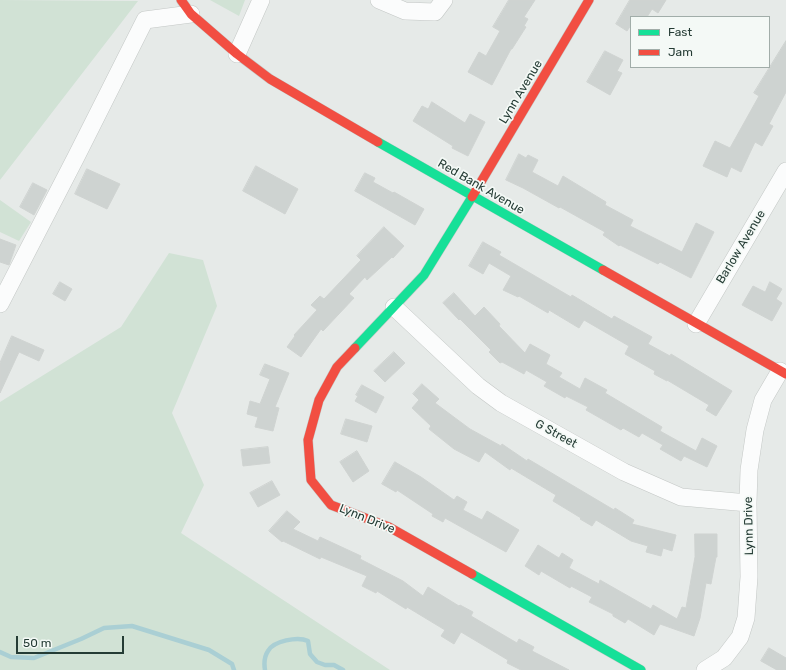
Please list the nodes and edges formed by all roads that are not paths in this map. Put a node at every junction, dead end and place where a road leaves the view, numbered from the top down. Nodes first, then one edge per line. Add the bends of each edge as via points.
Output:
1 (181, 0) edge
2 (261, 0) edge
3 (379, 0) edge
4 (444, 0) edge
5 (589, 0) edge
6 (192, 14) junction
7 (237, 54) junction
8 (786, 171) edge
9 (473, 196) junction
10 (0, 304) edge
11 (394, 307) junction
12 (696, 324) junction
13 (783, 373) edge
14 (748, 502) junction
15 (641, 670) edge
16 (705, 670) edge

1 - 6 street, Red Bank Avenue
2 - 7 street
3 - 4 street via 405,11 435,12
5 - 9 street, Lynn Avenue
6 - 7 street, Red Bank Avenue
6 - 10 street via 145,20
7 - 9 street, Red Bank Avenue via 289,91
8 - 12 street, Barlow Avenue
9 - 11 street, Lynn Drive via 424,276
9 - 12 street, Red Bank Avenue
11 - 14 street, G Street via 456,366 502,403 624,472 681,497
11 - 15 street, Lynn Drive via 337,367 319,400 308,440 311,480 331,505 389,527
12 - 13 street, Red Bank Avenue
13 - 14 street, Lynn Drive via 763,400 748,470
14 - 16 street, Lynn Drive via 749,577 746,618 740,637 724,658

